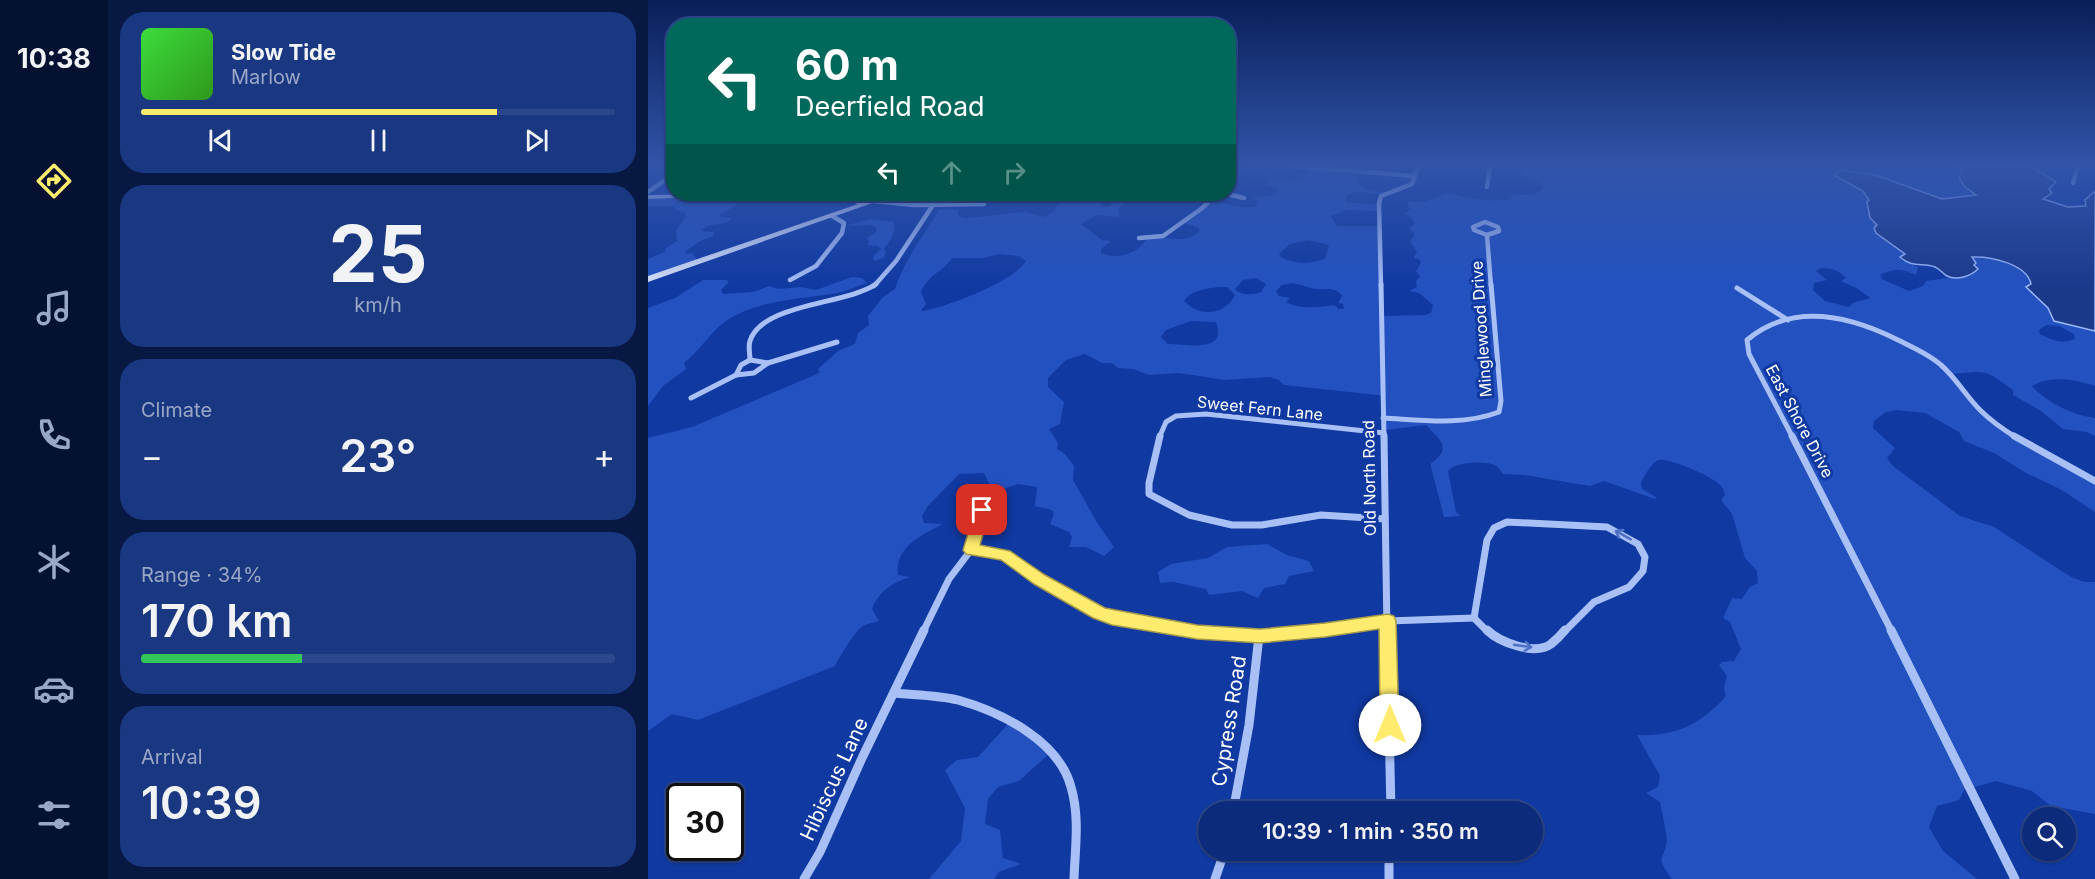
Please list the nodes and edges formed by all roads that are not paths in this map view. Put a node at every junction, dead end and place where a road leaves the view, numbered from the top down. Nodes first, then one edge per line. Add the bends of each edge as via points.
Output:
1 (856, 207) edge
2 (932, 207) edge
3 (1203, 207) edge
4 (1379, 207) edge
5 (832, 216) junction
6 (1487, 235) dead end
7 (1139, 238) dead end
8 (648, 279) edge
9 (790, 280) dead end
10 (1737, 288) dead end
11 (1788, 320) junction
12 (837, 342) dead end
13 (750, 360) junction
14 (768, 363) junction
15 (736, 375) junction
16 (691, 398) dead end
17 (1383, 418) junction
18 (1384, 433) junction
19 (2095, 481) edge
20 (987, 492) dead end
21 (1385, 519) junction
22 (971, 550) junction
23 (1474, 618) junction
24 (1388, 621) junction
25 (1260, 636) junction
26 (894, 693) junction
27 (1235, 801) edge
28 (1391, 801) edge
29 (1221, 861) edge
30 (1389, 861) edge
31 (804, 879) edge
32 (1074, 879) edge
33 (1215, 879) edge
34 (1389, 879) edge
35 (2015, 879) edge

1 - 5 main road
2 - 13 street via 882,280 861,294 768,320 749,338
3 - 7 street via 1163,236
4 - 17 street, Old North Road
5 - 8 main road
5 - 9 street via 844,223 842,233 814,268
6 - 17 street, Minglewood Drive via 1501,400 1498,412 1464,419
10 - 11 street
11 - 19 street, East Shore Drive via 1803,315 1850,319 1913,347 1940,365 1995,424
11 - 35 street, East Shore Drive via 1757,331 1747,340 1749,354
12 - 14 street
13 - 14 street
13 - 15 street via 741,365
14 - 15 street via 754,373
15 - 16 street
17 - 18 street, Old North Road
18 - 21 street, Old North Road
18 - 21 street, Sweet Fern Lane via 1206,414 1176,416 1161,430 1149,494 1195,517 1235,524 1262,525 1319,515
20 - 22 street
21 - 24 street, Old North Road
22 - 25 street via 1005,555 1112,618 1197,632
22 - 26 street, Hibiscus Lane via 949,579
23 -> 23 street via 1496,639 1524,648 1550,646 1594,602 1629,586 1643,571 1646,557 1638,544 1607,527 1507,522 1494,528 1487,540
23 - 24 street
24 - 25 street
24 - 28 street, Old North Road
25 - 27 street, Cypress Road
26 - 31 street, Hibiscus Lane
26 - 32 street via 956,700 984,710 1040,741 1056,757 1067,773 1076,814
29 - 33 street
30 - 34 street

